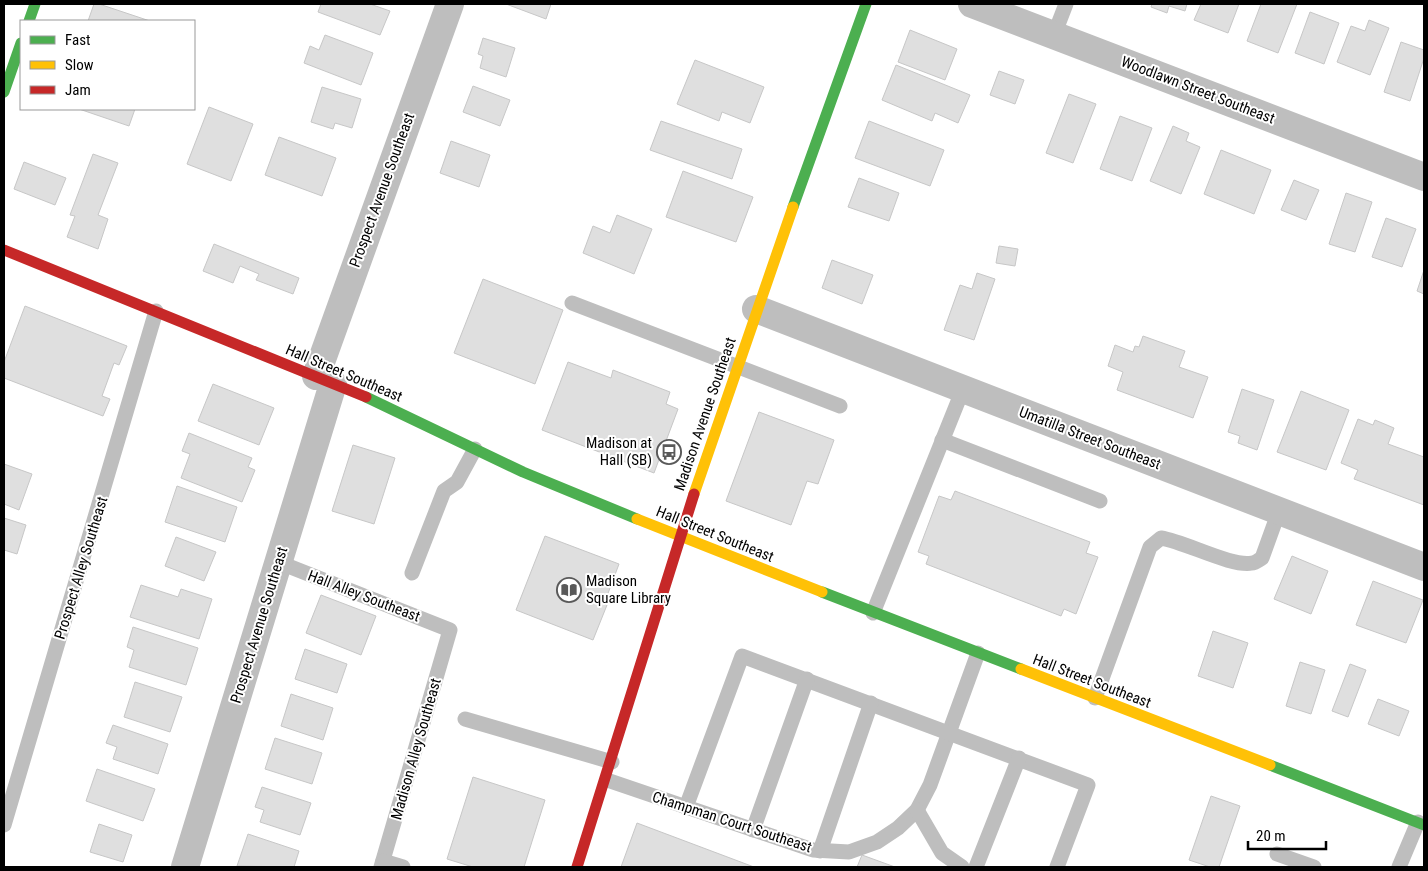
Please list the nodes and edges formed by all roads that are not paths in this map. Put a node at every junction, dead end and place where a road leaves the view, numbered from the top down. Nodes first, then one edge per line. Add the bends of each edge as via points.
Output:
1 (36, 4) edge
2 (450, 4) edge
3 (866, 4) edge
4 (972, 4) edge
5 (1066, 4) edge
6 (29, 20) edge
7 (1054, 35) junction
8 (20, 46) edge
9 (4, 92) edge
10 (1424, 177) edge
11 (4, 250) edge
12 (572, 303) dead end
13 (756, 309) junction
14 (156, 311) junction
15 (738, 368) junction
16 (324, 380) junction
17 (963, 389) junction
18 (840, 406) dead end
19 (942, 440) junction
20 (475, 449) junction
21 (1100, 501) dead end
22 (1279, 511) junction
23 (681, 537) junction
24 (278, 562) junction
25 (1424, 567) edge
26 (412, 573) dead end
27 (873, 613) junction
28 (450, 630) joint
29 (978, 653) junction
30 (807, 680) junction
31 (1095, 698) junction
32 (871, 703) junction
33 (465, 719) dead end
34 (949, 732) junction
35 (1019, 758) junction
36 (612, 762) junction
37 (607, 780) junction
38 (686, 807) junction
39 (917, 810) junction
40 (1421, 824) edge
41 (4, 825) edge
42 (753, 830) junction
43 (820, 851) junction
44 (1277, 854) dead end
45 (382, 864) edge
46 (185, 867) edge
47 (403, 867) edge
48 (577, 867) edge
49 (962, 867) edge
50 (976, 867) edge
51 (1057, 867) edge
52 (1314, 867) edge
53 (1399, 867) edge

1 - 6 main road
2 - 16 street, Prospect Avenue Southeast
3 - 13 main road, Madison Avenue Southeast
4 - 7 street, Woodlawn Street Southeast
5 - 7 lane
7 - 10 street, Woodlawn Street Southeast
8 - 9 main road
11 - 14 main road, Hall Street Southeast
12 - 15 lane
13 - 15 main road, Madison Avenue Southeast
13 - 17 street, Umatilla Street Southeast
14 - 16 main road, Hall Street Southeast
14 - 41 lane, Prospect Alley Southeast
15 - 18 lane
15 - 23 main road, Madison Avenue Southeast
16 - 20 main road, Hall Street Southeast via 390,407
16 - 24 street, Prospect Avenue Southeast
17 - 19 lane
17 - 22 street, Umatilla Street Southeast
19 - 21 lane
19 - 27 lane
20 - 23 main road, Hall Street Southeast via 522,472
20 - 26 lane via 457,482 444,492
22 - 25 street, Umatilla Street Southeast
22 - 31 lane via 1262,558 1253,564 1240,563 1175,540 1161,538 1150,546
23 - 27 main road, Hall Street Southeast
23 - 36 main road, Madison Avenue Southeast
24 - 28 lane, Hall Alley Southeast
24 - 46 street, Prospect Avenue Southeast
27 - 29 main road, Hall Street Southeast
28 - 45 lane, Madison Alley Southeast
29 - 31 main road, Hall Street Southeast
29 - 34 lane, Champman Court Southeast
30 - 32 lane
30 - 38 lane via 742,656
30 - 42 lane
31 - 40 main road, Hall Street Southeast
32 - 34 lane
32 - 43 lane
33 - 36 lane
34 - 35 lane
34 - 39 lane, Champman Court Southeast via 930,785
35 - 50 lane
35 - 51 lane via 1088,785
36 - 37 main road, Madison Avenue Southeast
37 - 38 lane, Champman Court Southeast
37 - 48 main road, Madison Avenue Southeast
38 - 42 lane, Champman Court Southeast
39 - 43 lane, Champman Court Southeast via 877,842 849,852
39 - 49 lane via 942,853
40 - 53 lane
42 - 43 lane, Champman Court Southeast
44 - 52 lane
45 - 47 lane

